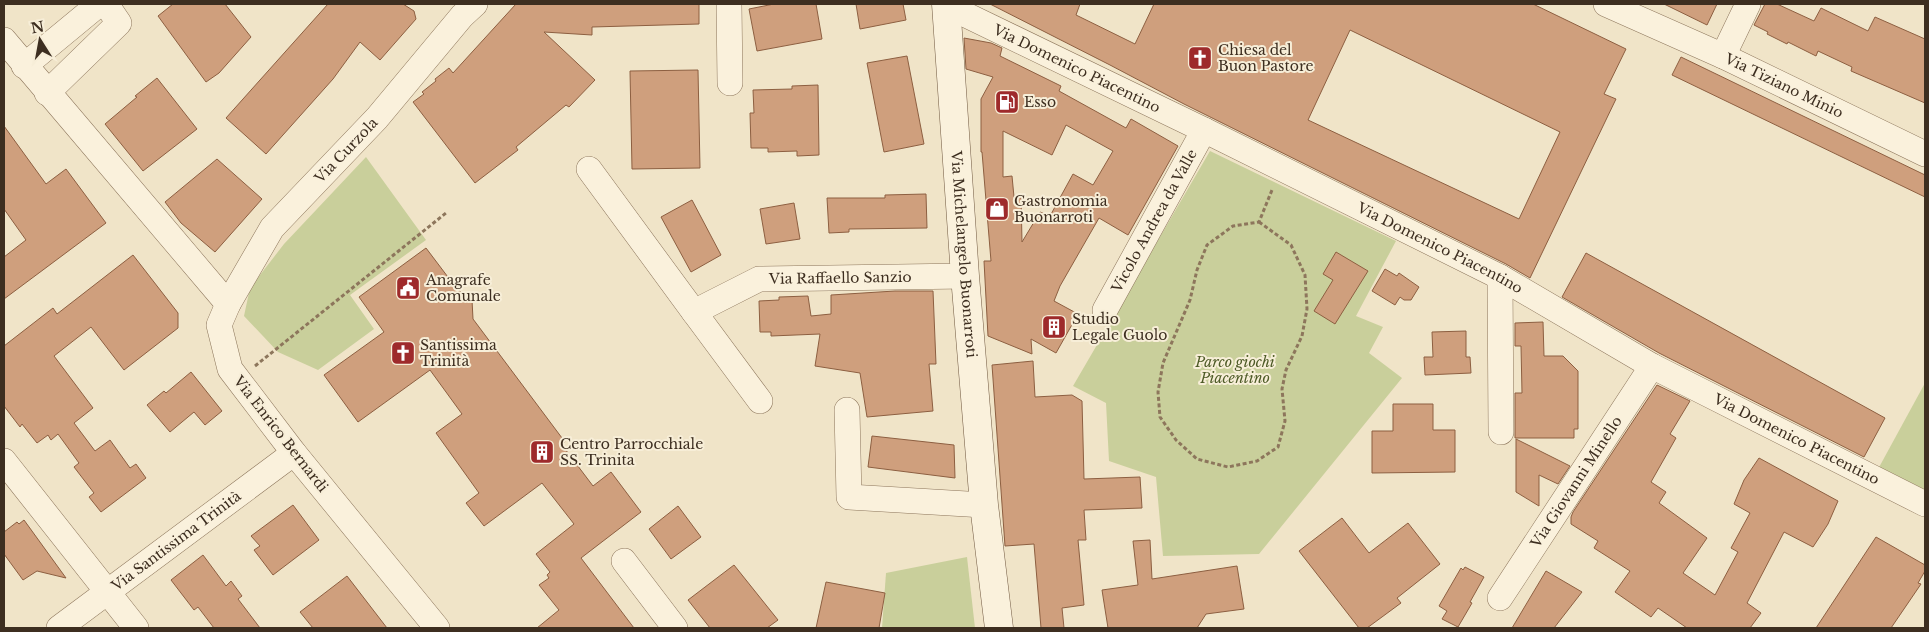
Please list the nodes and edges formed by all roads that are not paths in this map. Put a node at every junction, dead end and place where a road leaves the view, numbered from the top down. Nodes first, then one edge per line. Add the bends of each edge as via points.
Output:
1 (99, 4) edge
2 (106, 4) edge
3 (729, 4) edge
4 (1606, 4) edge
5 (1748, 4) edge
6 (461, 8) edge
7 (946, 8) edge
8 (1645, 12) edge
9 (4, 40) edge
10 (1723, 56) junction
11 (24, 66) junction
12 (730, 83) dead end
13 (47, 93) junction
14 (1204, 130) junction
15 (1925, 154) edge
16 (589, 169) dead end
17 (965, 276) junction
18 (1500, 277) junction
19 (228, 304) junction
20 (1105, 310) dead end
21 (694, 312) junction
22 (1652, 366) junction
23 (760, 401) dead end
24 (847, 410) dead end
25 (1500, 432) dead end
26 (294, 453) junction
27 (4, 460) edge
28 (1925, 504) edge
29 (984, 505) junction
30 (624, 561) dead end
31 (108, 594) junction
32 (1500, 598) dead end
33 (59, 628) edge
34 (136, 628) edge
35 (437, 628) edge
36 (675, 628) edge
37 (999, 628) edge

1 - 11 street
2 - 13 street via 119,22
3 - 12 street
4 - 8 street, Via Tiziano Minio
5 - 10 street
6 - 19 street, Via Curzola via 377,118 272,228
7 - 14 street, Via Domenico Piacentino
7 - 17 street, Via Michelangelo Buonarroti
8 - 10 street, Via Tiziano Minio
9 - 11 street
10 - 15 street, Via Tiziano Minio
11 - 13 street
13 - 19 street
14 - 18 street, Via Domenico Piacentino
14 - 20 street, Vicolo Andrea da Valle
16 - 21 street
17 - 21 street, Via Raffaello Sanzio via 759,279
17 - 29 street, Via Michelangelo Buonarroti
18 - 22 street, Via Domenico Piacentino
18 - 25 street
19 - 26 street, Via Enrico Bernardi via 219,324 230,369
21 - 23 street
22 - 28 street, Via Domenico Piacentino
22 - 32 street, Via Giovanni Minello
24 - 29 street via 849,497
26 - 31 street, Via Santissima Trinità
26 - 35 street, Via Enrico Bernardi
27 - 31 street
29 - 37 street, Via Michelangelo Buonarroti
30 - 36 street
31 - 33 street, Via Santissima Trinità
31 - 34 street

